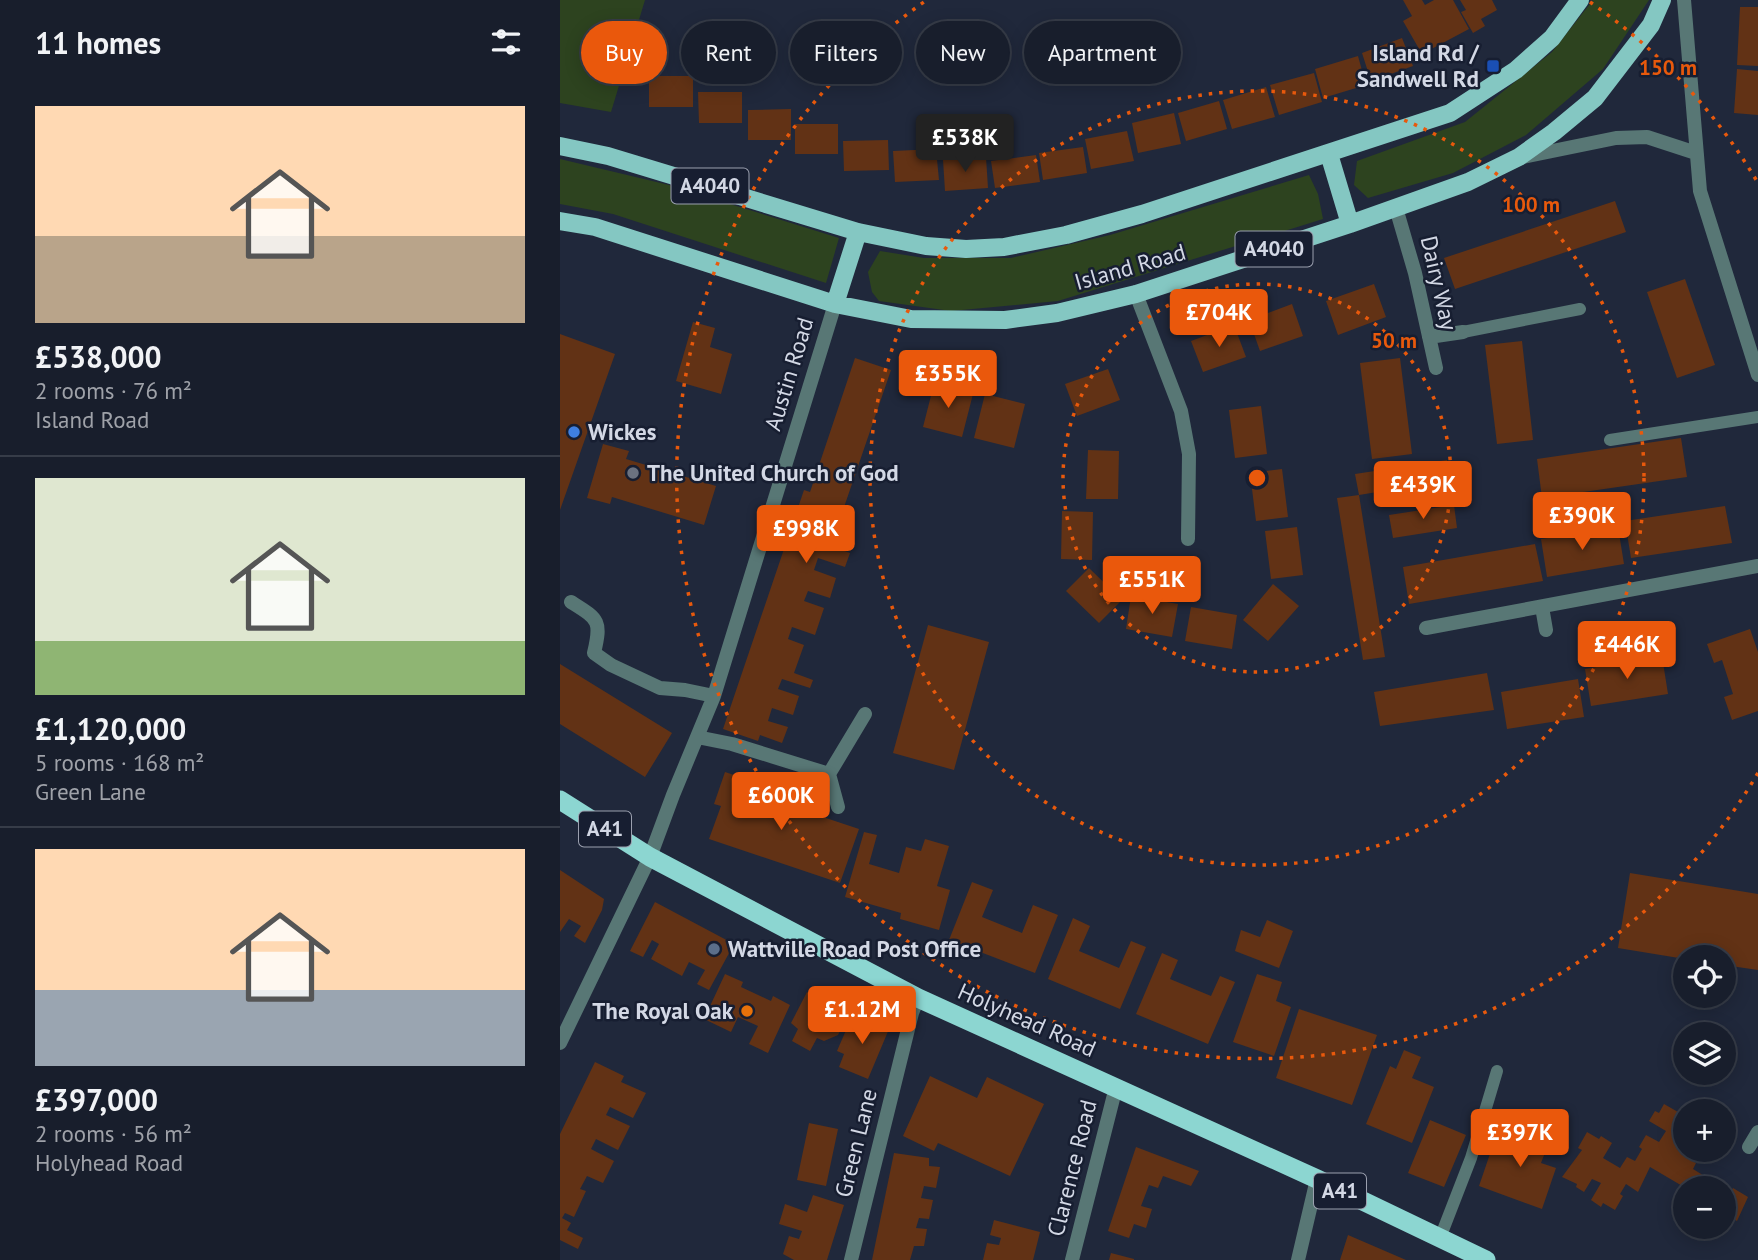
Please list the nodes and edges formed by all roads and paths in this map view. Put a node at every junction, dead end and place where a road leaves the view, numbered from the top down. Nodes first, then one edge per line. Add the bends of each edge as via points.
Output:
1 (1580, 0) edge
2 (1662, 0) edge
3 (1684, 0) edge
4 (560, 146) edge
5 (1696, 153) junction
6 (1329, 154) junction
7 (1519, 158) junction
8 (1396, 208) junction
9 (560, 222) edge
10 (1350, 224) junction
11 (858, 232) junction
12 (1136, 294) junction
13 (835, 304) junction
14 (1580, 309) dead end
15 (1463, 332) joint
16 (1429, 337) junction
17 (1436, 368) dead end
18 (1758, 375) edge
19 (1758, 417) edge
20 (1610, 440) dead end
21 (1188, 539) dead end
22 (1758, 566) edge
23 (571, 602) dead end
24 (1542, 607) junction
25 (1426, 628) dead end
26 (1546, 630) dead end
27 (714, 696) junction
28 (865, 714) dead end
29 (697, 737) junction
30 (829, 774) junction
31 (560, 800) edge
32 (838, 807) dead end
33 (650, 857) junction
34 (918, 998) junction
35 (560, 1042) edge
36 (1497, 1071) dead end
37 (1116, 1087) junction
38 (1758, 1132) edge
39 (1749, 1147) dead end
40 (1317, 1180) junction
41 (1440, 1238) junction
42 (851, 1260) edge
43 (1072, 1260) edge
44 (1298, 1260) edge
45 (1486, 1260) edge

1 - 6 main road, Island Road / A4040 via 1552,38 1485,92 1450,113
2 - 7 main road, Island Road / A4040 via 1651,25 1595,97
3 - 5 street
4 - 11 main road, Island Road / A4040 via 608,156
5 - 7 street via 1647,137 1616,138
5 - 18 street via 1700,191
6 - 10 main road
6 - 11 main road, Island Road / A4040 via 1142,214 1004,247 926,246
7 - 8 main road, Island Road / A4040
8 - 10 main road, Island Road / A4040
8 - 16 street, Dairy Way
9 - 13 main road, Island Road / A4040 via 595,227
10 - 12 main road, Island Road / A4040
11 - 13 main road
12 - 13 main road, Island Road / A4040 via 1004,320 911,319
12 - 21 street via 1181,411 1189,454
13 - 27 street, Austin Road
14 - 15 lane
15 - 16 street
16 - 17 street, Dairy Way
19 - 20 lane
22 - 24 street
23 - 27 street via 593,616 600,631 594,653 611,665 660,688
24 - 25 street
24 - 26 street
27 - 29 street, Austin Road
28 - 30 street
29 - 30 street
29 - 33 street, Austin Road
30 - 32 street
31 - 33 highway, Holyhead Road / A41
33 - 34 highway, Holyhead Road / A41
33 - 35 street, Austin Road
34 - 37 highway, Holyhead Road / A41
34 - 42 street, Green Lane
36 - 41 lane
37 - 40 highway, Holyhead Road / A41
37 - 43 street, Clarence Road
38 - 39 street
40 - 41 highway, Holyhead Road / A41
40 - 44 street
41 - 45 highway, Holyhead Road / A41

